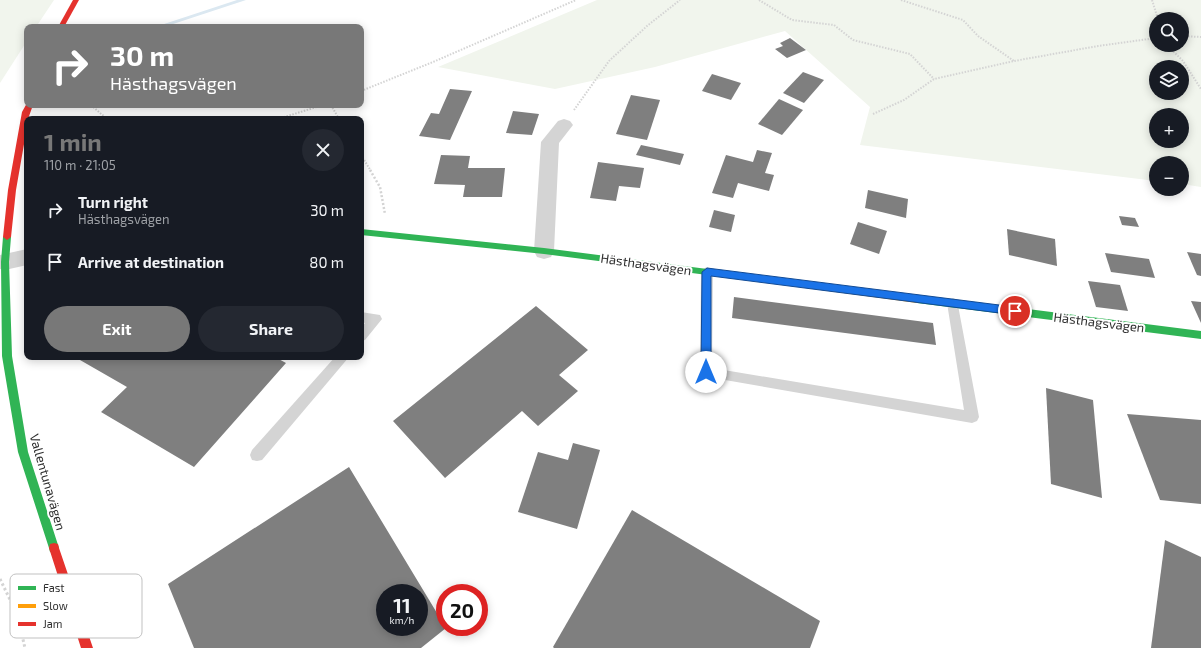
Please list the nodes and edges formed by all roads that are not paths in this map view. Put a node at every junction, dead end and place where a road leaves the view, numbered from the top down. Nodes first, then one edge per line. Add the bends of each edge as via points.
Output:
1 (76, 0) edge
2 (63, 24) edge
3 (24, 123) edge
4 (564, 125) road end
5 (364, 232) edge
6 (544, 251) junction
7 (24, 258) edge
8 (5, 262) junction
9 (707, 272) junction
10 (953, 303) junction
11 (364, 317) edge
12 (364, 333) edge
13 (1201, 335) edge
14 (340, 360) edge
15 (257, 456) dead end
16 (63, 574) edge
17 (84, 638) edge
18 (87, 648) edge

1 - 2 street
3 - 8 street, Vallentunavägen via 12,190
4 - 6 street via 550,142
5 - 6 street, Hästhagsvägen
6 - 9 street, Hästhagsvägen
7 - 8 street
8 - 16 street, Vallentunavägen via 7,356 23,452
9 - 10 street, Hästhagsvägen
9 - 10 lane via 706,372 972,417
10 - 13 street, Hästhagsvägen
11 - 12 lane via 376,319
14 - 15 lane
17 - 18 street, Vallentunavägen

